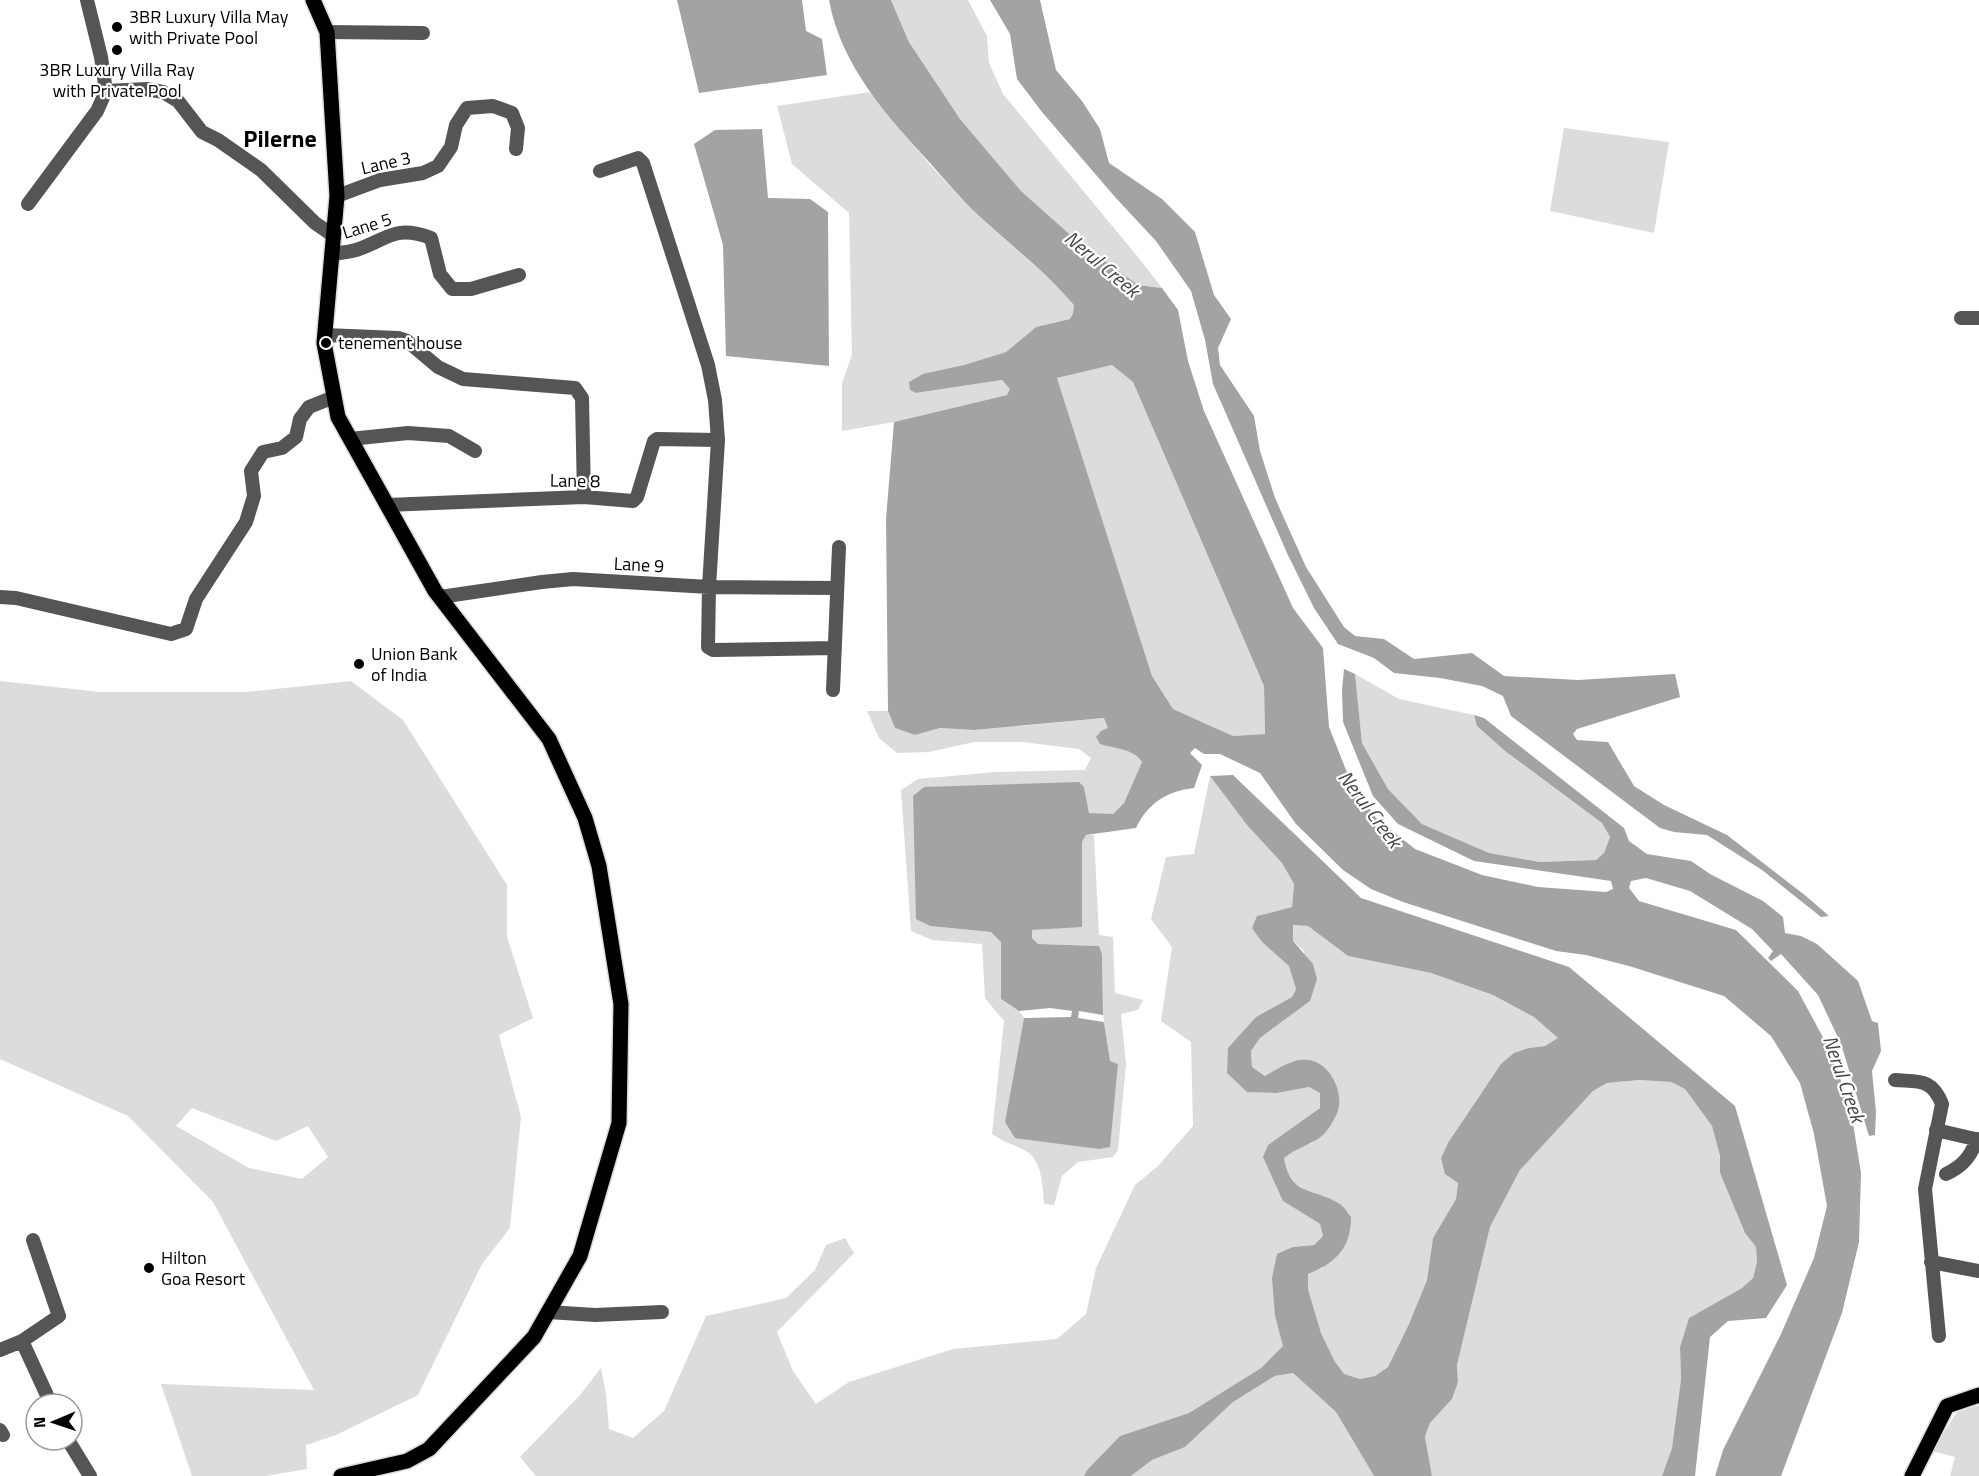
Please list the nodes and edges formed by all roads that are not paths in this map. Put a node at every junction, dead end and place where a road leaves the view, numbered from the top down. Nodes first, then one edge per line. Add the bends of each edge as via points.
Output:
1 (87, 0) edge
2 (313, 0) edge
3 (327, 32) junction
4 (423, 33) dead end
5 (106, 91) junction
6 (516, 149) dead end
7 (600, 171) dead end
8 (337, 196) junction
9 (28, 204) dead end
10 (334, 236) junction
11 (332, 254) junction
12 (519, 274) dead end
13 (1961, 318) dead end
14 (1979, 318) edge
15 (325, 335) junction
16 (334, 397) junction
17 (350, 439) junction
18 (718, 440) junction
19 (475, 451) dead end
20 (584, 497) junction
21 (387, 505) junction
22 (839, 547) dead end
23 (709, 587) junction
24 (836, 588) junction
25 (0, 597) edge
26 (440, 597) junction
27 (835, 648) junction
28 (833, 690) dead end
29 (1895, 1080) dead end
30 (1936, 1130) junction
31 (1978, 1139) edge
32 (1946, 1174) dead end
33 (33, 1240) dead end
34 (1931, 1262) junction
35 (1979, 1270) edge
36 (548, 1312) junction
37 (662, 1312) dead end
38 (1939, 1336) dead end
39 (22, 1341) junction
40 (0, 1350) edge
41 (45, 1392) edge
42 (1979, 1395) edge
43 (75, 1452) edge
44 (90, 1476) edge
45 (341, 1476) edge
46 (1912, 1476) edge

1 - 5 street
2 - 3 main road
3 - 4 street
3 - 8 main road
5 - 9 street via 97,111
5 - 10 street via 147,89 178,101 202,132 261,170 315,223
6 - 8 street, Lane 3 via 518,128 512,113 493,106 467,108 456,125 451,147 438,166 423,173 380,180
7 - 18 street via 638,158 643,163 708,365
8 - 10 main road
10 - 11 main road
11 - 12 street, Lane 5 via 357,250 384,236 418,233 430,238 440,274 452,289 471,289
11 - 15 main road
13 - 14 street
15 - 16 main road
15 - 20 street via 398,338 438,367 463,379 575,388 582,398
16 - 17 main road via 338,417
16 - 25 street via 309,407 300,419 296,437 282,448 263,452 251,471 254,496 246,522 196,599 186,629 171,634
17 - 19 street via 408,433 449,436
17 - 21 main road
18 - 20 street, Lane 8 via 657,439 652,442 637,498 633,501
18 - 23 street
20 - 21 street, Lane 8
21 - 26 main road
22 - 24 street
23 - 24 street, Lane 9
23 - 26 street, Lane 9 via 573,579
23 - 27 street via 710,649
24 - 27 street
26 - 36 main road via 549,739 585,818 599,866 621,1004 619,1123 580,1256
27 - 28 street
29 - 30 street via 1926,1082 1937,1091 1942,1104
30 - 31 street
30 - 34 street via 1924,1189
31 - 32 street via 1966,1161
33 - 39 street via 59,1316
34 - 35 street
34 - 38 street
36 - 37 street
36 - 45 main road via 534,1336 429,1449 407,1461
39 - 40 street
39 - 41 street
42 - 46 main road via 1947,1406
43 - 44 street

